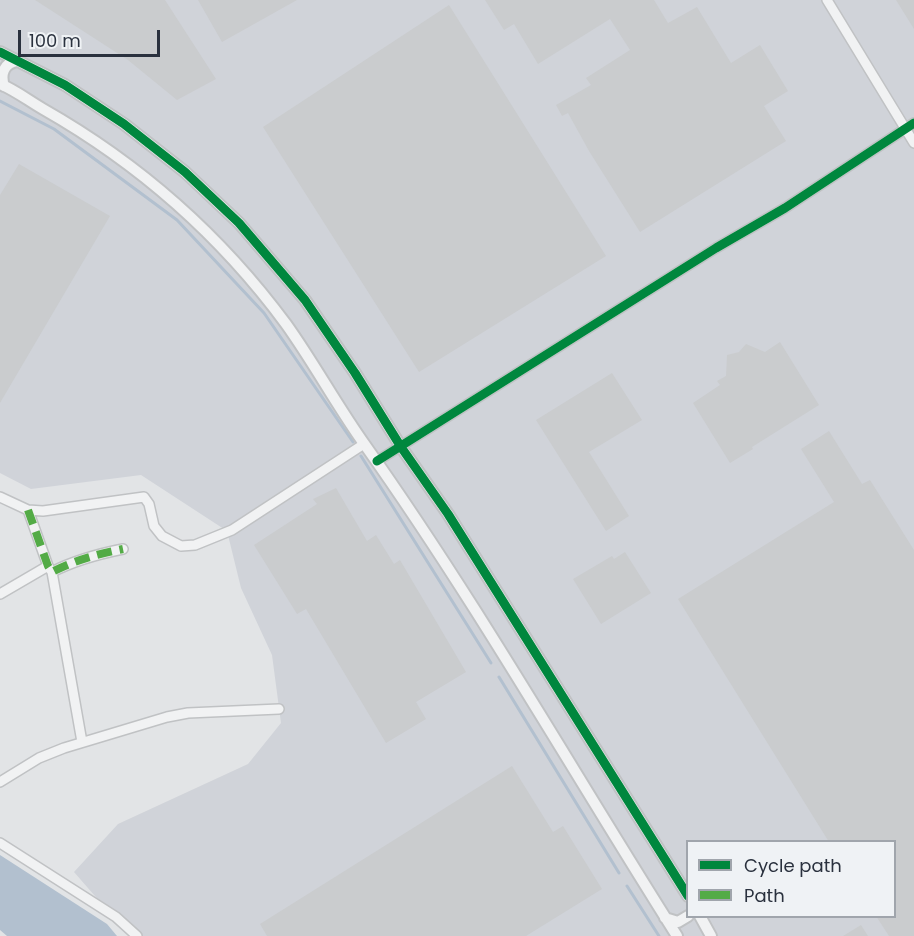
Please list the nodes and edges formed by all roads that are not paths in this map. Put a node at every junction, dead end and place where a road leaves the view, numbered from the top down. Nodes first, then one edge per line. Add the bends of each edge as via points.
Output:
1 (827, 0) edge
2 (0, 52) edge
3 (16, 61) junction
4 (2, 85) edge
5 (910, 126) edge
6 (914, 143) edge
7 (364, 444) junction
8 (401, 447) junction
9 (377, 461) junction
10 (0, 497) edge
11 (28, 510) junction
12 (123, 549) dead end
13 (50, 569) junction
14 (0, 594) edge
15 (279, 709) dead end
16 (82, 742) junction
17 (0, 782) edge
18 (0, 843) edge
19 (686, 894) edge
20 (686, 917) edge
21 (665, 918) junction
22 (701, 918) edge
23 (137, 936) edge
24 (677, 936) edge
25 (704, 936) edge
26 (711, 936) edge

1 - 5 street
2 - 3 street
3 - 4 street via 3,69
3 - 8 street via 65,86 124,124 185,172 238,223 305,300
4 - 7 street via 109,150 190,216 284,321
5 - 6 street
5 - 8 street
7 - 9 street
7 - 11 street via 232,530 195,545 181,546 162,536 154,526 144,497 55,510
8 - 9 street
8 - 19 street via 448,514
9 - 21 street via 441,555
10 - 11 street
11 - 13 street
12 - 13 street
13 - 14 street
13 - 16 street
15 - 16 street via 188,713
16 - 17 street via 39,758
18 - 23 street via 116,917
20 - 21 street via 678,922
21 - 24 street
22 - 26 street
25 - 26 street

